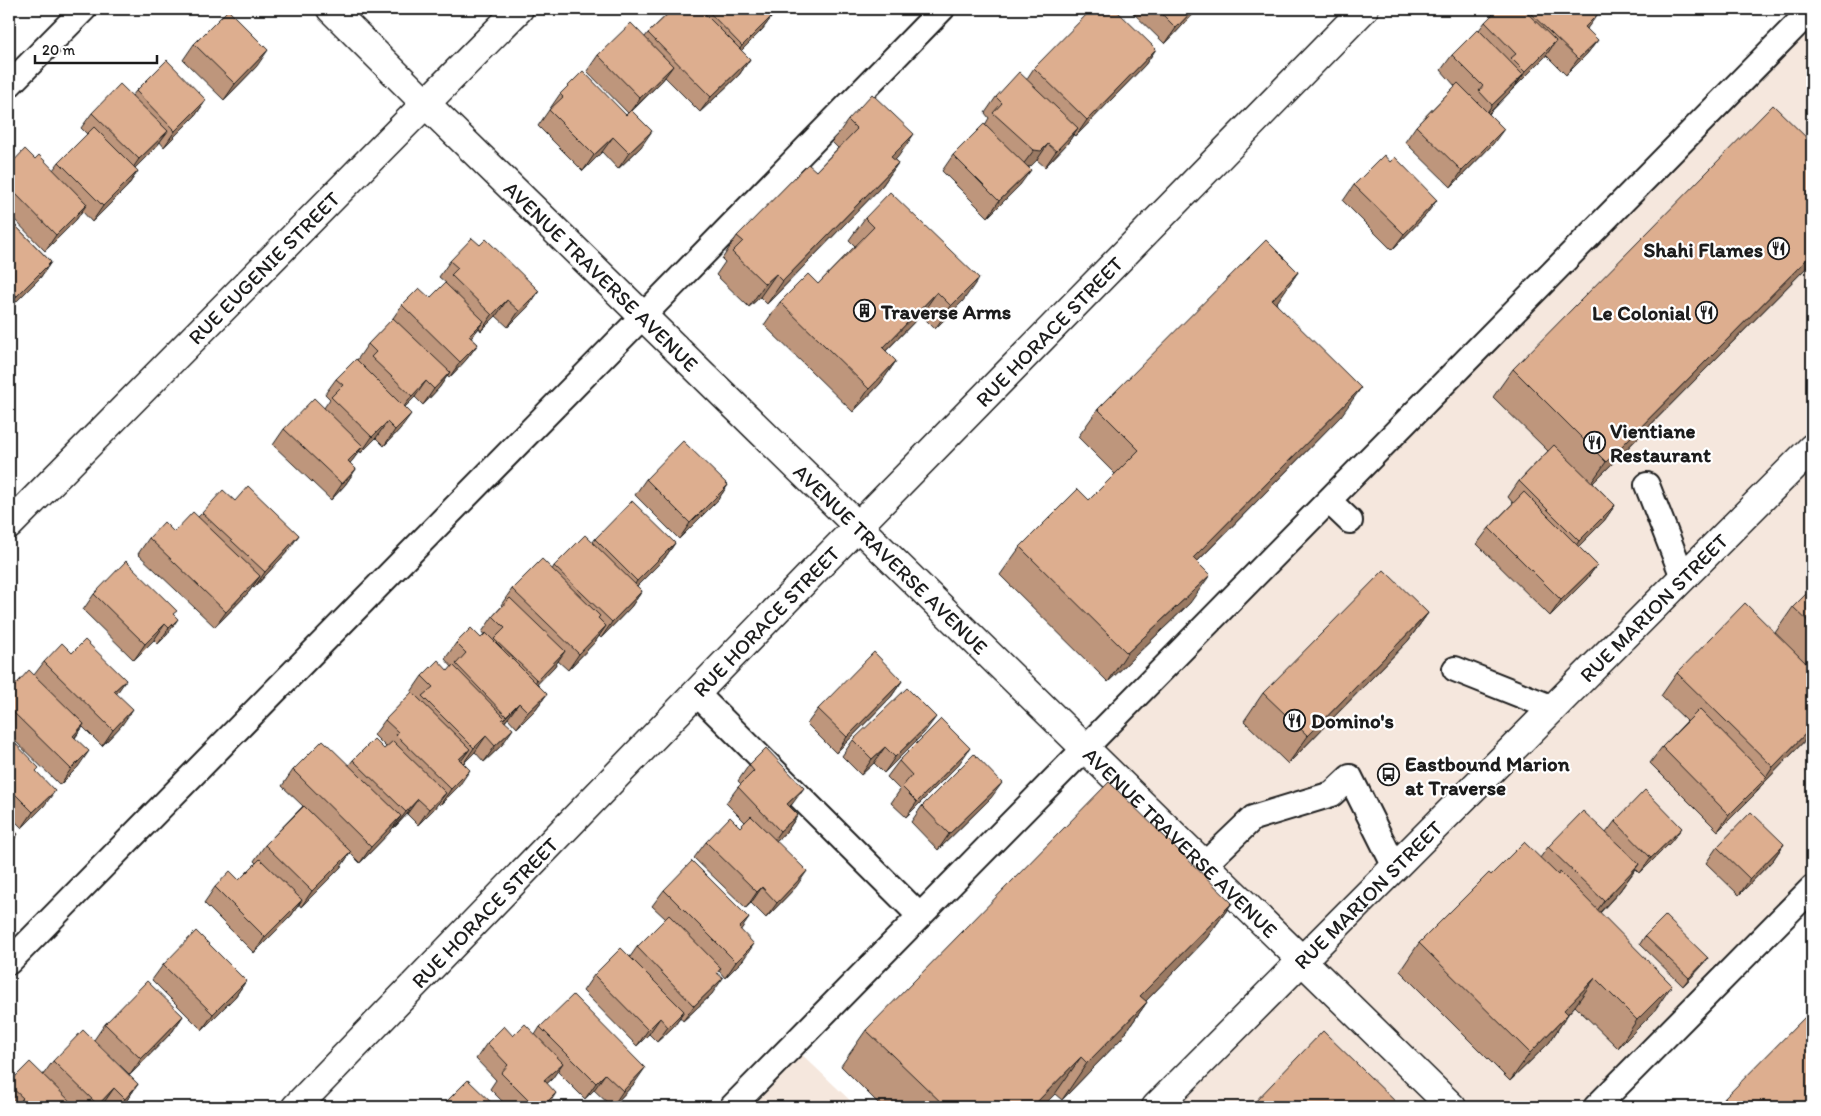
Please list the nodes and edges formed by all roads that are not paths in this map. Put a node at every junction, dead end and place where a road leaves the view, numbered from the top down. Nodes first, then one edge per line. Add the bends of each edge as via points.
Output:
1 (84, 9) edge
2 (330, 9) edge
3 (519, 9) edge
4 (942, 9) edge
5 (1364, 9) edge
6 (1812, 10) edge
7 (9, 85) edge
8 (426, 104) junction
9 (643, 316) junction
10 (1812, 448) edge
11 (1647, 485) dead end
12 (1329, 501) junction
13 (1350, 521) dead end
14 (9, 525) edge
15 (858, 526) junction
16 (1684, 577) junction
17 (1455, 669) dead end
18 (696, 693) junction
19 (1553, 708) junction
20 (1086, 749) junction
21 (1204, 865) junction
22 (1395, 867) junction
23 (1812, 888) edge
24 (920, 916) junction
25 (1302, 961) junction
26 (9, 962) edge
27 (296, 1107) edge
28 (732, 1107) edge
29 (1156, 1107) edge
30 (1452, 1107) edge
31 (1596, 1107) edge

1 - 7 lane
2 - 8 street, AVENUE TRAVERSE AVENUE
3 - 8 street, RUE EUGENIE STREET
4 - 9 lane
5 - 15 street, RUE HORACE STREET
6 - 12 lane
8 - 9 street, AVENUE TRAVERSE AVENUE
8 - 14 street, RUE EUGENIE STREET
9 - 15 street, AVENUE TRAVERSE AVENUE
9 - 26 lane
10 - 16 street, RUE MARION STREET
11 - 16 lane
12 - 13 lane
12 - 20 lane
15 - 18 street, RUE HORACE STREET
15 - 20 street, AVENUE TRAVERSE AVENUE
16 - 19 street, RUE MARION STREET
17 - 19 lane
18 - 24 lane
18 - 27 street, RUE HORACE STREET
19 - 22 street, RUE MARION STREET
20 - 21 street, AVENUE TRAVERSE AVENUE
20 - 24 lane
21 - 22 lane via 1253,818 1332,794 1350,777
21 - 25 street, AVENUE TRAVERSE AVENUE
22 - 25 street, RUE MARION STREET
23 - 31 lane
24 - 28 lane
25 - 29 street, RUE MARION STREET
25 - 30 street, AVENUE TRAVERSE AVENUE

